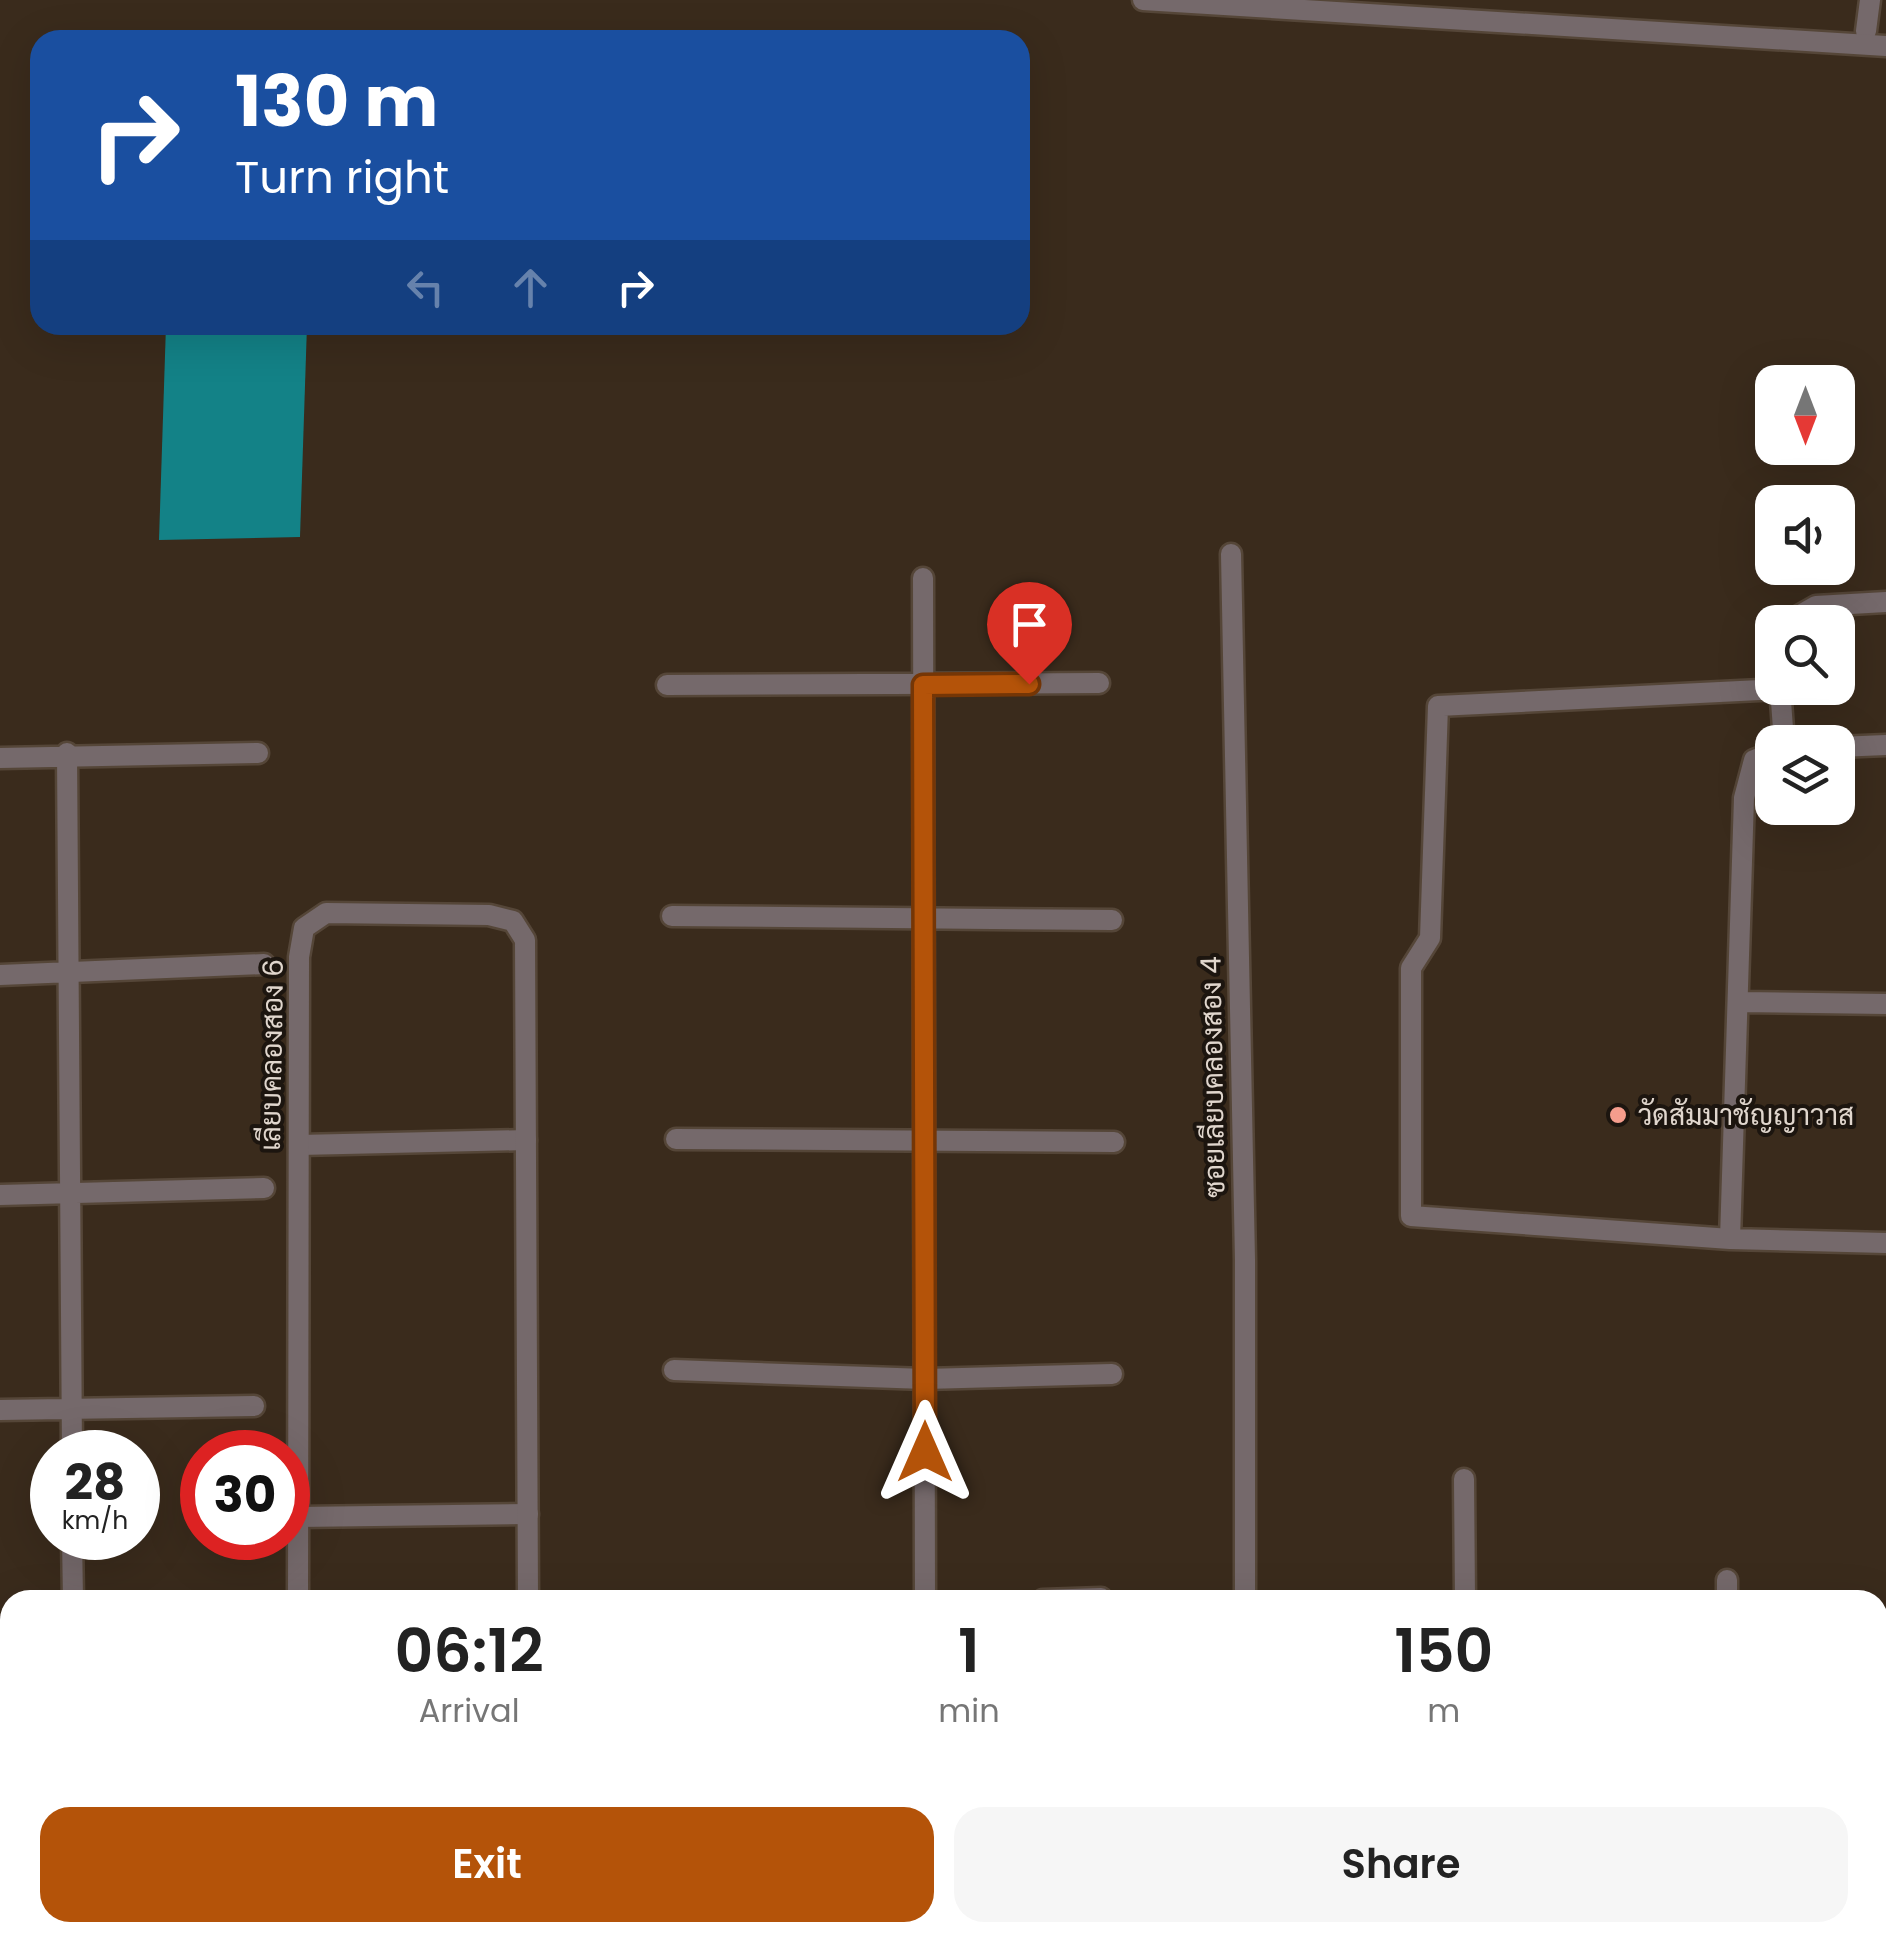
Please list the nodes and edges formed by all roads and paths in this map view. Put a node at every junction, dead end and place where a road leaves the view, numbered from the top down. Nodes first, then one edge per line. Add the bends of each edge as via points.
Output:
1 (1143, 0) edge
2 (1870, 0) edge
3 (1866, 30) dead end
4 (1886, 46) edge
5 (1231, 554) dead end
6 (923, 578) dead end
7 (1886, 602) edge
8 (1834, 605) edge
9 (1099, 683) dead end
10 (668, 685) dead end
11 (923, 685) junction
12 (1755, 689) edge
13 (1886, 745) edge
14 (1855, 746) edge
15 (67, 753) junction
16 (258, 753) dead end
17 (0, 758) edge
18 (1755, 760) edge
19 (672, 916) dead end
20 (924, 920) junction
21 (1112, 920) dead end
22 (264, 964) dead end
23 (0, 975) edge
24 (69, 975) junction
25 (1739, 1002) junction
26 (1886, 1004) edge
27 (526, 1140) junction
28 (676, 1140) dead end
29 (1114, 1142) dead end
30 (299, 1144) junction
31 (924, 1144) junction
32 (264, 1188) dead end
33 (0, 1194) edge
34 (70, 1194) junction
35 (1730, 1239) junction
36 (1886, 1244) edge
37 (674, 1370) dead end
38 (1112, 1374) dead end
39 (924, 1379) junction
40 (254, 1406) dead end
41 (0, 1410) edge
42 (71, 1410) junction
43 (71, 1430) edge
44 (298, 1430) edge
45 (1464, 1479) dead end
46 (528, 1514) junction
47 (310, 1518) edge
48 (72, 1560) edge
49 (298, 1560) edge
50 (73, 1590) edge
51 (298, 1590) edge
52 (528, 1590) edge
53 (925, 1590) edge
54 (1244, 1590) edge
55 (1465, 1590) edge

1 - 4 street
2 - 3 street
5 - 54 street, ซอยเลียบคลองสอง 4
6 - 11 street
7 - 8 street
9 - 11 street
10 - 11 street
11 - 20 street
12 - 35 street via 1438,706 1430,938 1410,968 1410,1216
13 - 14 street
15 - 16 street
15 - 17 street
15 - 24 street
18 - 25 street via 1744,798
19 - 20 street
20 - 21 street
20 - 31 street
22 - 24 street
23 - 24 street
24 - 34 street
25 - 26 street
25 - 35 street
27 - 30 street
27 - 30 street, เลียบคลองสอง 6 via 525,940 514,921 326,913 304,928 299,957
27 - 46 street, เลียบคลองสอง 6
28 - 31 street
29 - 31 street
30 - 44 street, เลียบคลองสอง 6
31 - 39 street
32 - 34 street
33 - 34 street
34 - 42 street
35 - 36 street
37 - 39 street
38 - 39 street
39 - 53 street
40 - 42 street
41 - 42 street
42 - 43 street
45 - 55 street
46 - 47 street
46 - 52 street, เลียบคลองสอง 6
48 - 50 street
49 - 51 street, เลียบคลองสอง 6

